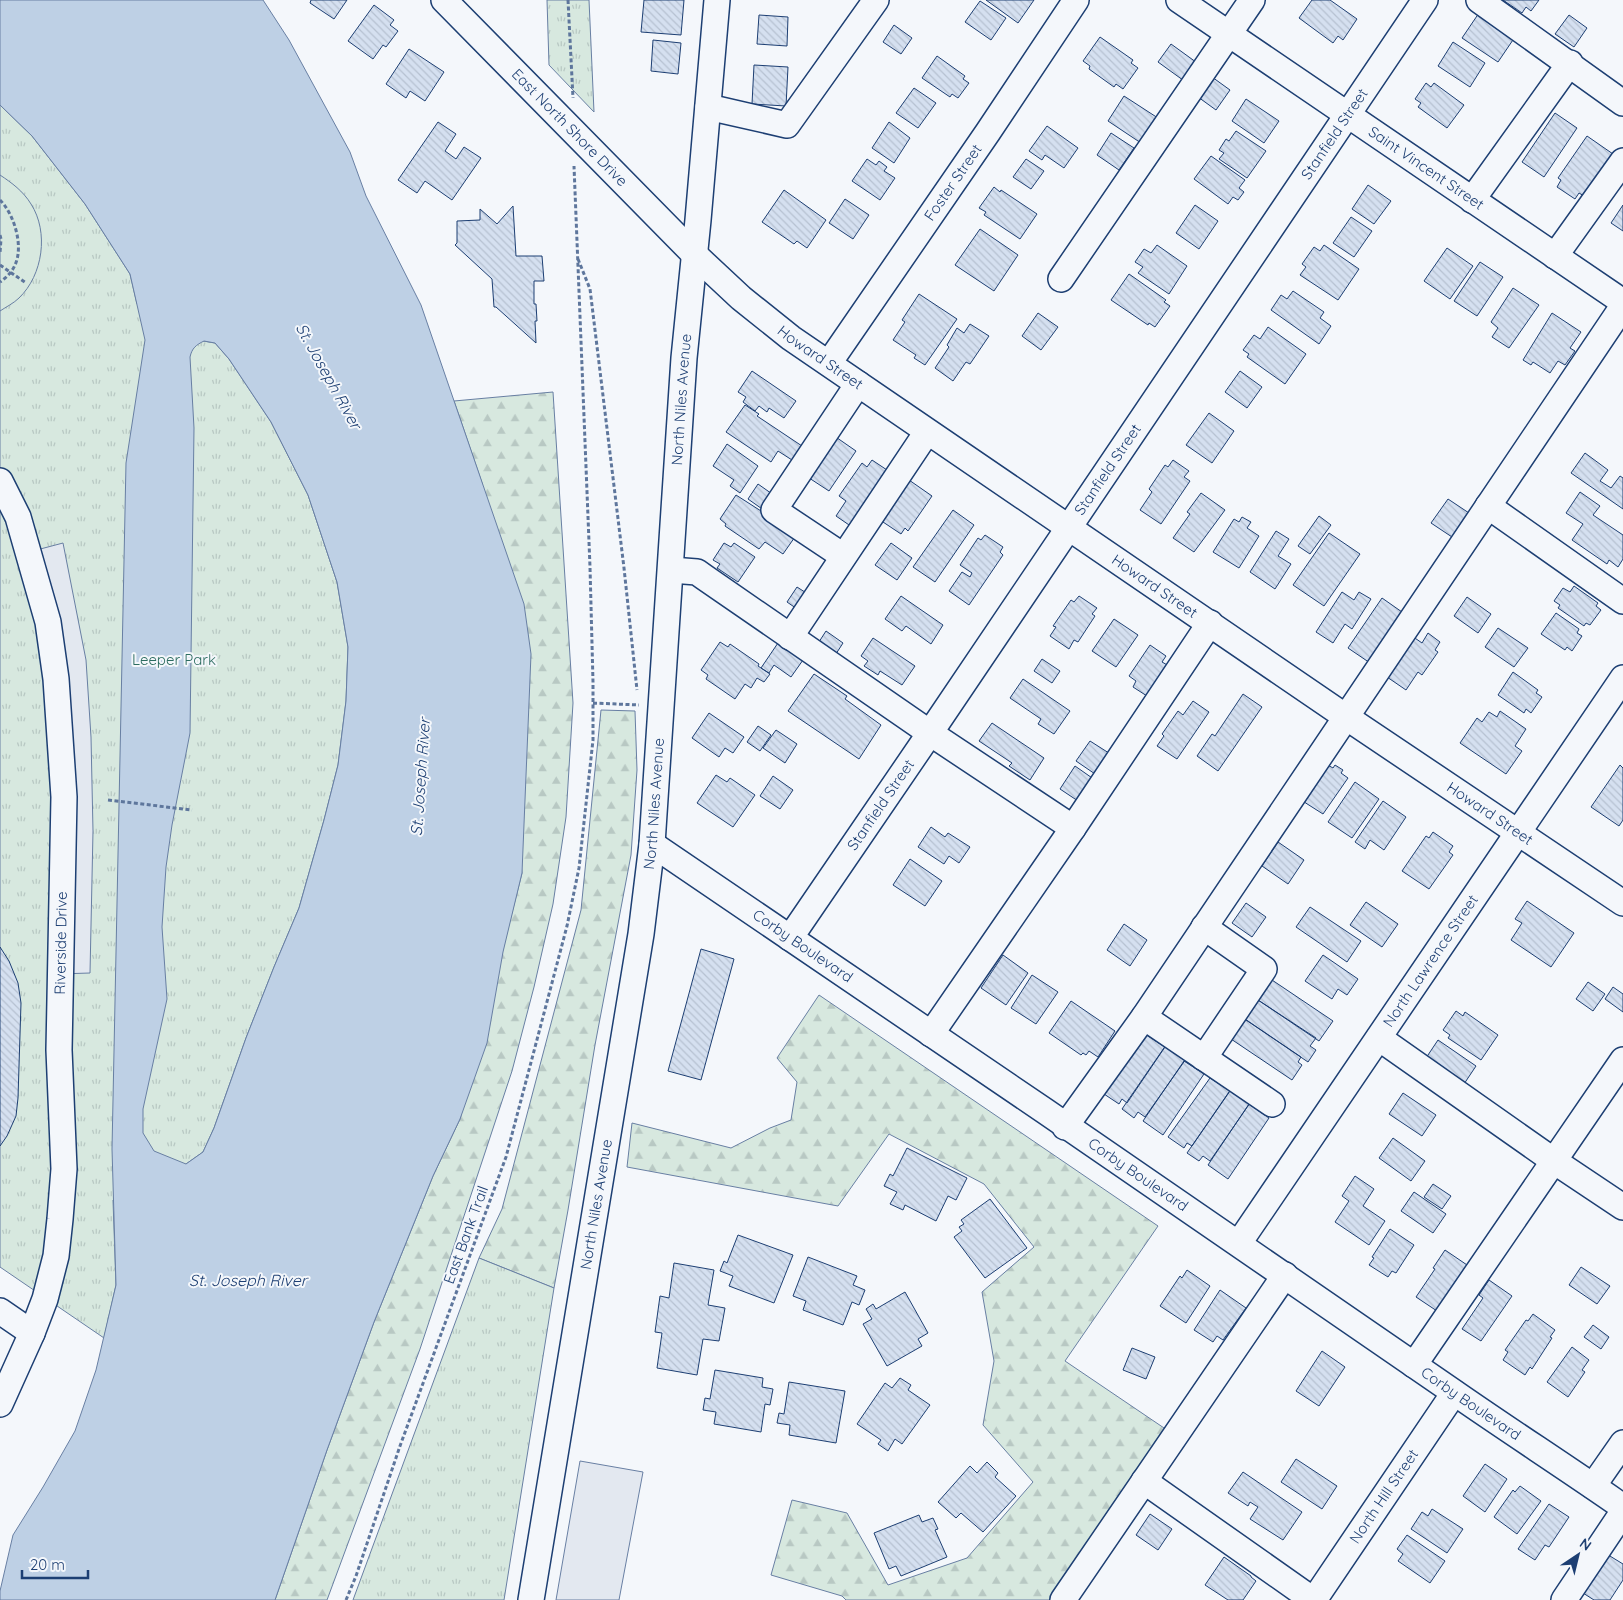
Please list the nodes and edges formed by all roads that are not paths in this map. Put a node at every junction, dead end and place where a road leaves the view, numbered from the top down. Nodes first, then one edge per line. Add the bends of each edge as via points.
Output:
1 (444, 0) edge
2 (717, 0) edge
3 (876, 0) edge
4 (1076, 0) edge
5 (1179, 0) edge
6 (1252, 0) edge
7 (1425, 0) edge
8 (1480, 0) edge
9 (1228, 34) junction
10 (1570, 64) junction
11 (1623, 103) edge
12 (708, 107) junction
13 (1346, 115) junction
14 (1623, 161) edge
15 (1472, 200) junction
16 (695, 255) junction
17 (1555, 256) junction
18 (1061, 279) dead end
19 (1623, 302) edge
20 (1623, 306) edge
21 (829, 363) junction
22 (858, 384) junction
23 (928, 432) junction
24 (0, 481) edge
25 (1488, 506) junction
26 (1069, 526) junction
27 (843, 556) junction
28 (671, 570) junction
29 (1623, 601) edge
30 (1210, 623) junction
31 (790, 637) junction
32 (1620, 690) edge
33 (1346, 716) junction
34 (930, 733) junction
35 (1073, 828) junction
36 (1519, 832) junction
37 (652, 844) junction
38 (1623, 903) edge
39 (1204, 927) junction
40 (790, 938) junction
41 (1144, 1017) junction
42 (931, 1034) junction
43 (1379, 1038) junction
44 (1204, 1058) junction
45 (1623, 1060) edge
46 (1272, 1104) dead end
47 (1065, 1127) junction
48 (1554, 1161) junction
49 (1623, 1207) edge
50 (1239, 1243) junction
51 (1284, 1275) junction
52 (0, 1311) edge
53 (32, 1333) junction
54 (1414, 1365) junction
55 (1454, 1393) junction
56 (0, 1404) edge
57 (1623, 1443) edge
58 (1144, 1481) junction
59 (1593, 1486) junction
60 (1623, 1507) edge
61 (1623, 1512) edge
62 (531, 1600) edge
63 (1064, 1600) edge
64 (1313, 1600) edge
65 (1564, 1600) edge

1 - 16 street, East North Shore Drive
2 - 12 street, North Niles Avenue
3 - 12 street via 787,125
4 - 21 street, Foster Street
5 - 9 street, Saint Vincent Street
6 - 9 street
7 - 13 street, Stanfield Street
8 - 10 street
9 - 13 street, Saint Vincent Street
9 - 18 street
10 - 11 street
10 - 15 street
12 - 16 street, North Niles Avenue
13 - 15 street, Saint Vincent Street
13 - 26 street, Stanfield Street
14 - 17 street
15 - 17 street, Saint Vincent Street
16 - 21 street, Howard Street via 741,298
16 - 28 street, North Niles Avenue via 684,358
17 - 19 street, Saint Vincent Street
20 - 25 street
21 - 22 street, Howard Street
22 - 23 street, Howard Street
22 - 27 street via 774,510
23 - 26 street, Howard Street
23 - 27 street
24 - 53 street, Riverside Drive via 18,517 48,622 64,797 59,1050 63,1178 56,1256
25 - 29 street
25 - 33 street
26 - 30 street, Howard Street
26 - 34 street, Stanfield Street
27 - 31 street
28 - 31 street via 697,572
28 - 37 street, North Niles Avenue
30 - 33 street, Howard Street
30 - 35 street
31 - 34 street
32 - 36 street, North Lawrence Street
33 - 36 street, Howard Street
33 - 39 street
34 - 35 street
34 - 40 street, Stanfield Street
35 - 42 street
36 - 38 street, Howard Street
36 - 43 street, North Lawrence Street
37 - 40 street, Corby Boulevard
37 - 62 street, North Niles Avenue via 641,934
39 - 41 street
39 - 44 street via 1264,969
40 - 42 street, Corby Boulevard
41 - 44 street
41 - 47 street
42 - 47 street, Corby Boulevard
43 - 48 street
43 - 50 street, North Lawrence Street
44 - 46 street
45 - 48 street
47 - 50 street, Corby Boulevard
48 - 49 street
48 - 54 street
50 - 51 street, Corby Boulevard
51 - 54 street, Corby Boulevard
51 - 58 street
52 - 53 street
53 - 56 street, Riverside Drive
54 - 55 street, Corby Boulevard
55 - 59 street, Corby Boulevard
55 - 64 street, North Hill Street
57 - 59 street
58 - 63 street
58 - 64 street
59 - 60 street, Corby Boulevard
61 - 65 street

